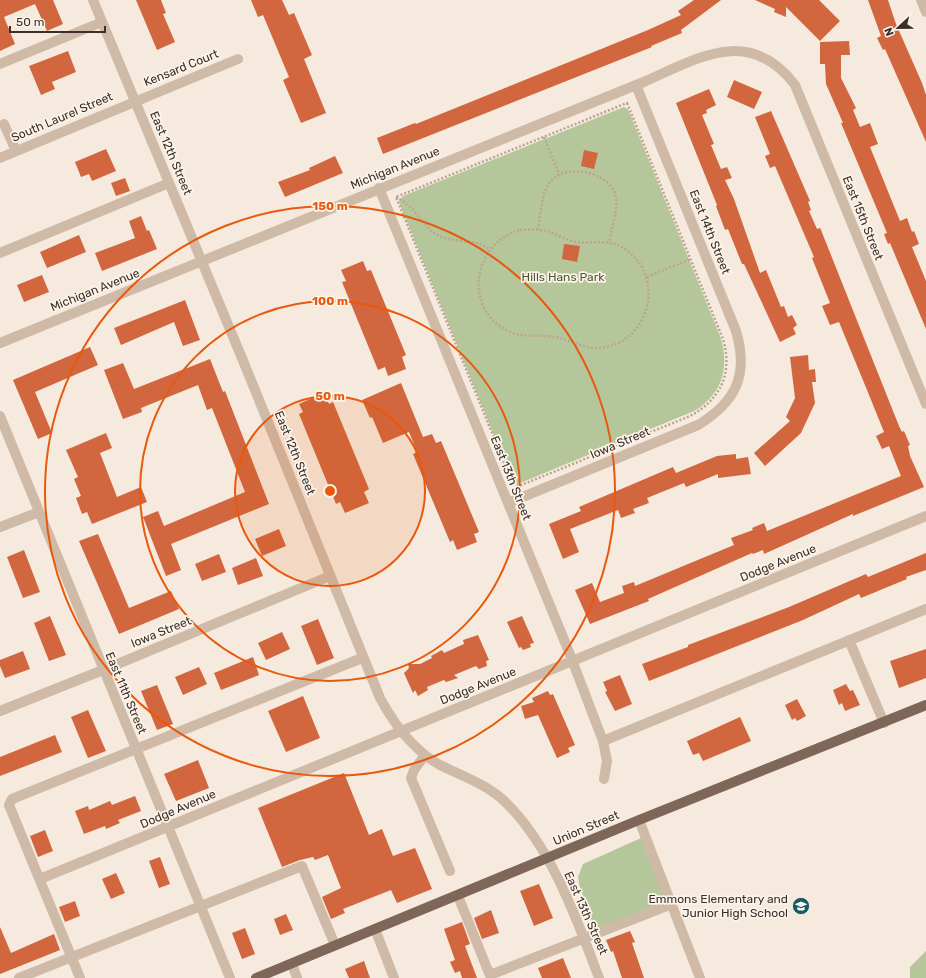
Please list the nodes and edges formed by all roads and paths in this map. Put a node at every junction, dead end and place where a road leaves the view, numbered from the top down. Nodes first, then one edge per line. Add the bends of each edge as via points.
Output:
1 (93, 0) edge
2 (921, 0) edge
3 (926, 12) edge
4 (102, 22) junction
5 (759, 56) joint
6 (238, 59) dead end
7 (0, 64) edge
8 (636, 85) junction
9 (135, 101) junction
10 (4, 124) dead end
11 (544, 137) junction
12 (16, 151) junction
13 (0, 158) edge
14 (559, 174) junction
15 (169, 183) junction
16 (379, 188) junction
17 (395, 196) junction
18 (538, 230) junction
19 (609, 243) junction
20 (489, 249) junction
21 (0, 253) edge
22 (691, 259) junction
23 (202, 260) junction
24 (647, 277) junction
25 (0, 343) edge
26 (733, 392) joint
27 (926, 404) edge
28 (0, 416) edge
29 (508, 503) junction
30 (39, 512) junction
31 (926, 516) edge
32 (0, 527) edge
33 (330, 576) junction
34 (926, 609) edge
35 (850, 640) junction
36 (362, 658) junction
37 (572, 661) junction
38 (103, 670) junction
39 (926, 705) edge
40 (0, 711) edge
41 (884, 723) junction
42 (402, 731) junction
43 (604, 741) junction
44 (136, 749) junction
45 (426, 755) junction
46 (604, 779) dead end
47 (639, 820) junction
48 (168, 827) junction
49 (547, 858) junction
50 (450, 871) dead end
51 (40, 880) junction
52 (458, 896) junction
53 (672, 904) junction
54 (200, 905) junction
55 (375, 929) junction
56 (584, 938) junction
57 (335, 945) junction
58 (72, 958) junction
59 (292, 964) junction
60 (491, 977) edge
61 (19, 978) edge
62 (80, 978) edge
63 (230, 978) edge
64 (256, 978) edge
65 (297, 978) edge
66 (394, 978) edge
67 (599, 978) edge
68 (700, 978) edge

1 - 4 street, East 12th Street
2 - 3 street
4 - 7 street
4 - 9 street, East 12th Street
5 - 8 street, Michigan Avenue via 733,50 720,51
5 - 27 street, East 15th Street via 780,68 795,85
6 - 9 street, Kensard Court
8 - 16 street, Michigan Avenue
8 - 26 street, East 14th Street via 736,331 742,363
9 - 12 street, South Laurel Street
9 - 15 street, East 12th Street
10 - 12 street
11 - 14 path
11 - 17 path
11 - 22 path via 627,103
12 - 13 street, South Laurel Street
14 - 18 path via 546,188
14 - 19 path via 587,172 607,181 611,186 617,201
15 - 21 street
15 - 23 street, East 12th Street
16 - 23 street, Michigan Avenue
16 - 29 street, East 13th Street
17 - 20 path via 411,207 428,229 438,235 480,244
17 - 22 path via 512,482 519,486 690,416 705,406 720,390 726,370 726,350
18 - 19 path via 574,241
18 - 20 path via 520,230 506,234
19 - 24 path via 622,247 638,260
20 - 24 path via 480,270 480,294 484,307 499,325 526,337 557,337 592,348 608,347 621,342 636,330 646,316 650,297
22 - 24 path
23 - 25 street, Michigan Avenue
23 - 33 street, East 12th Street
26 - 29 street, Iowa Street via 726,405 698,425
28 - 30 street, East 11th Street
29 - 37 street, East 13th Street
30 - 32 street
30 - 38 street, East 11th Street
31 - 37 street, Dodge Avenue
33 - 36 street, East 12th Street
33 - 38 street, Iowa Street
34 - 35 street
35 - 41 street
35 - 43 street
36 - 42 street, East 12th Street via 380,698
36 - 44 street
37 - 42 street, Dodge Avenue
37 - 43 street, East 13th Street
38 - 40 street, Iowa Street
38 - 44 street, East 11th Street
39 - 41 main road, Union Street
41 - 47 main road, Union Street
42 - 45 street, East 12th Street
42 - 48 street, Dodge Avenue
43 - 46 street, East 13th Street via 607,761
44 - 48 street, East 11th Street
44 - 51 street via 12,799 9,806
45 - 49 street, East 12th Street via 500,798 512,809
45 - 50 street via 411,778
47 - 49 main road, Union Street
47 - 53 street
48 - 51 street, Dodge Avenue
48 - 54 street, East 11th Street
49 - 52 main road, Union Street
49 - 56 street, East 13th Street
51 - 58 street
52 - 55 main road, Union Street
52 - 60 street
53 - 56 street
53 - 68 street
54 - 57 street via 302,866
54 - 58 street
54 - 63 street, East 11th Street
55 - 57 main road, Union Street
55 - 66 street
56 - 60 street
56 - 67 street, East 13th Street
57 - 59 main road, Union Street
58 - 61 street
58 - 62 street
59 - 64 main road, Union Street
59 - 65 street

